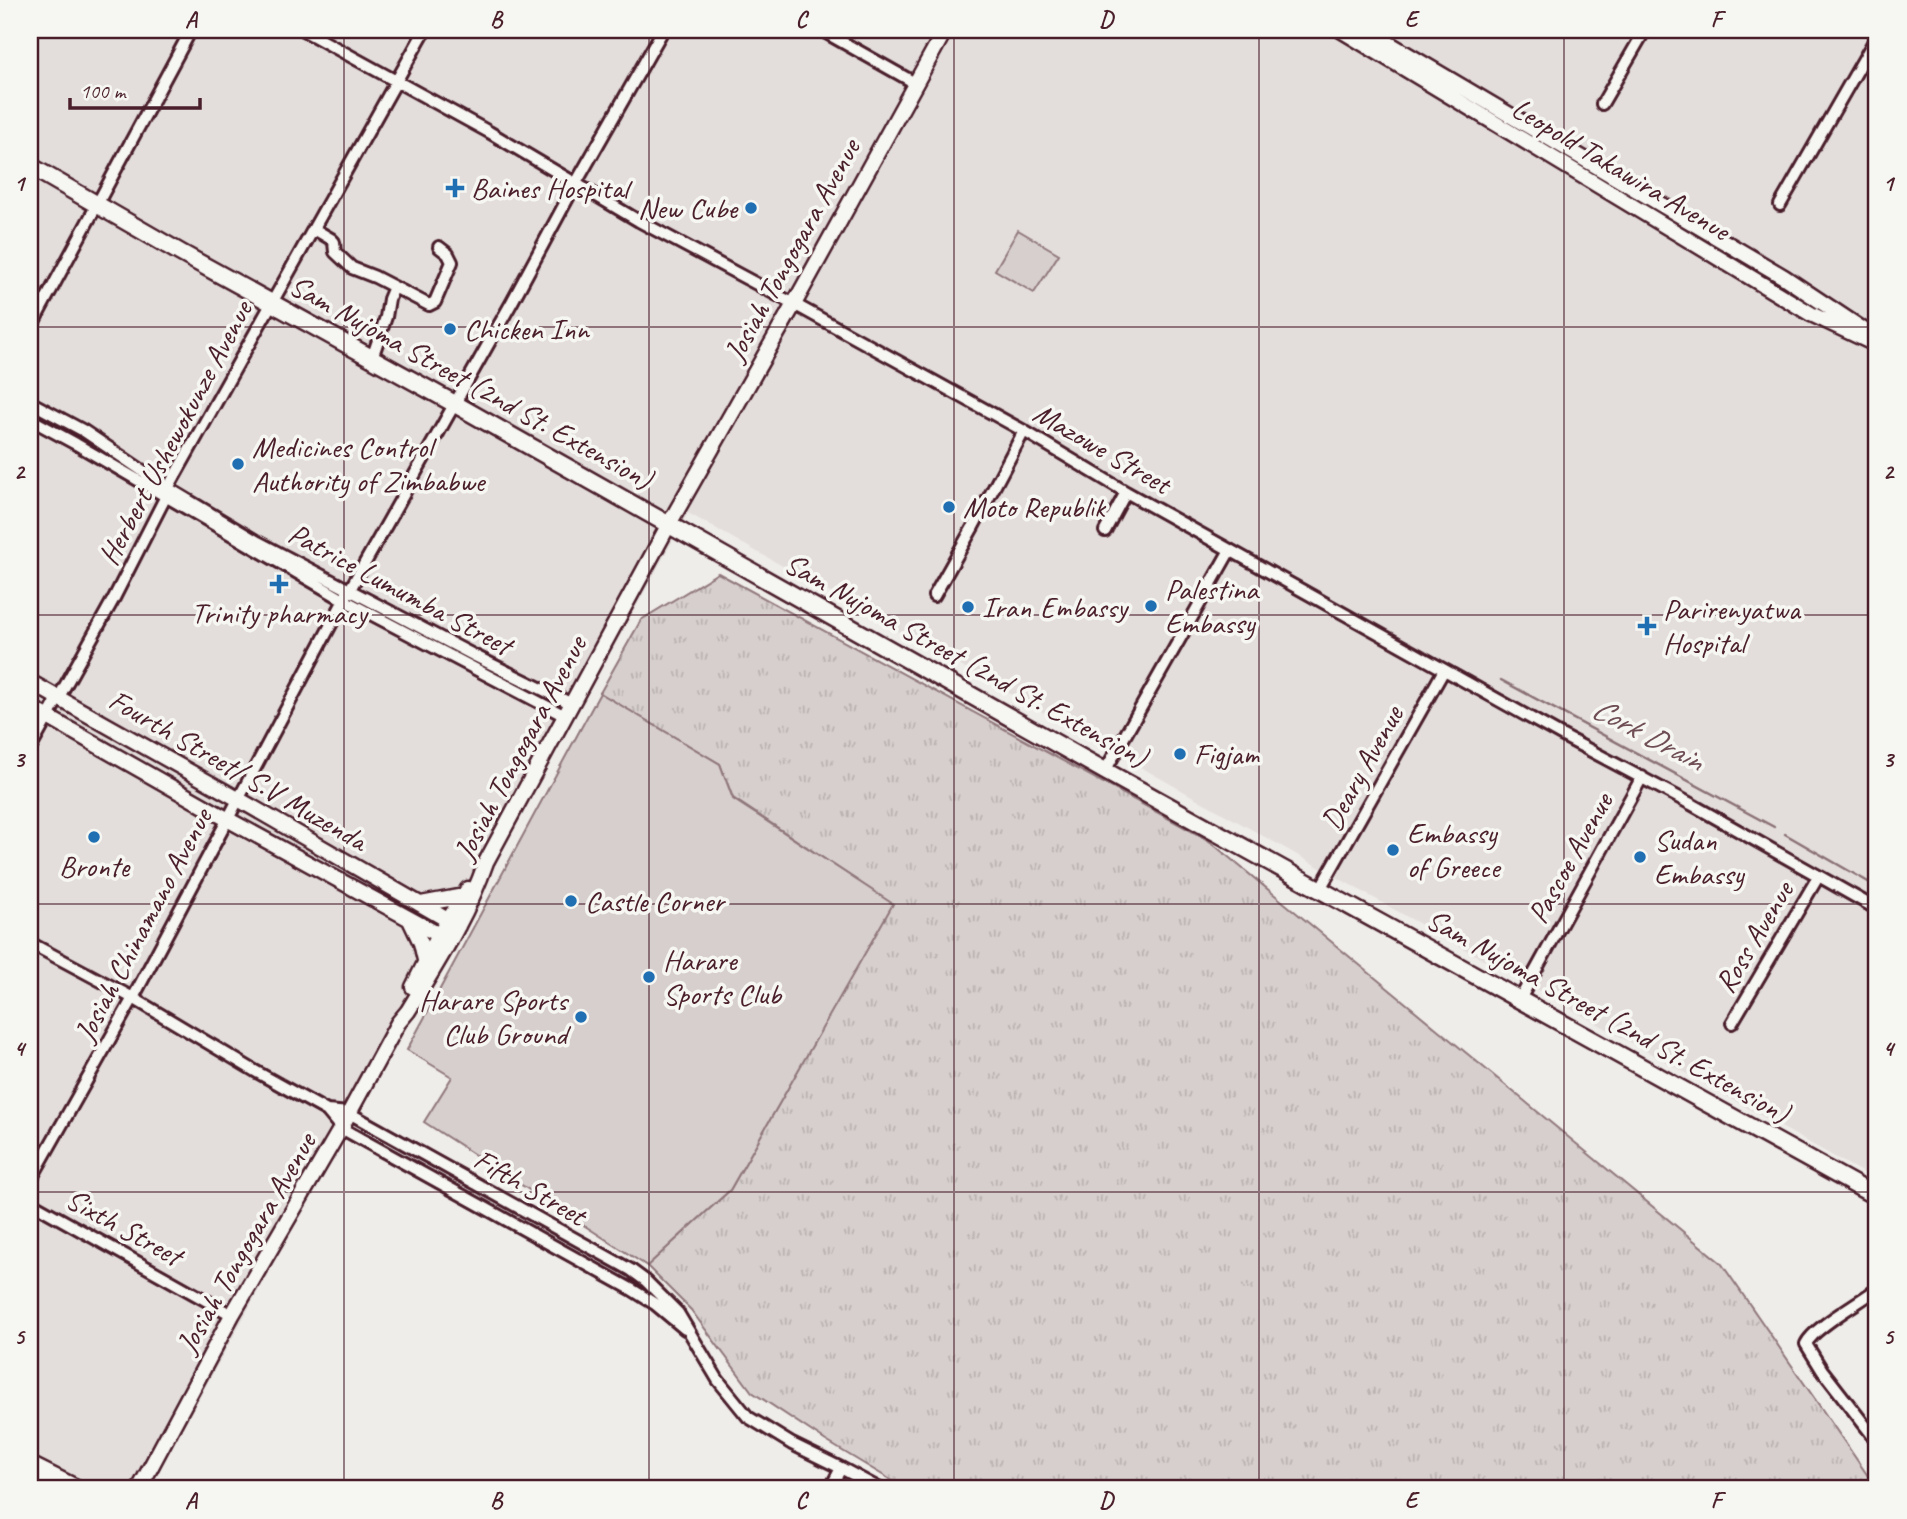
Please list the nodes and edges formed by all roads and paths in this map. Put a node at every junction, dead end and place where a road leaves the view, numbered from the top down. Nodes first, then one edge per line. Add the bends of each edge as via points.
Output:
1 (191, 30) edge
2 (303, 30) edge
3 (425, 30) edge
4 (663, 30) edge
5 (821, 30) edge
6 (945, 30) edge
7 (1341, 30) edge
8 (1366, 30) edge
9 (1645, 30) edge
10 (1877, 37) edge
11 (396, 82) junction
12 (915, 83) junction
13 (1602, 104) dead end
14 (30, 166) edge
15 (576, 183) junction
16 (97, 205) junction
17 (1780, 205) dead end
18 (314, 229) junction
19 (439, 247) dead end
20 (394, 287) junction
21 (273, 303) junction
22 (794, 304) junction
23 (30, 329) edge
24 (1877, 340) edge
25 (1877, 345) edge
26 (372, 358) junction
27 (30, 402) edge
28 (455, 404) junction
29 (30, 419) edge
30 (1024, 431) junction
31 (167, 492) junction
32 (1126, 492) junction
33 (669, 524) junction
34 (1105, 531) dead end
35 (1230, 550) junction
36 (346, 596) junction
37 (933, 596) dead end
38 (1444, 670) junction
39 (30, 682) edge
40 (59, 698) junction
41 (30, 707) edge
42 (569, 710) junction
43 (48, 717) junction
44 (30, 749) edge
45 (1105, 771) junction
46 (1642, 778) junction
47 (239, 800) junction
48 (227, 819) junction
49 (486, 862) junction
50 (1818, 877) junction
51 (1320, 889) junction
52 (464, 895) junction
53 (421, 904) junction
54 (1877, 909) edge
55 (410, 919) junction
56 (453, 923) junction
57 (444, 938) junction
58 (30, 943) edge
59 (425, 961) junction
60 (132, 998) junction
61 (1520, 999) junction
62 (398, 1023) junction
63 (1732, 1023) dead end
64 (327, 1111) junction
65 (349, 1113) junction
66 (341, 1128) junction
67 (30, 1181) edge
68 (1877, 1197) edge
69 (30, 1202) edge
70 (1877, 1289) edge
71 (232, 1315) junction
72 (690, 1333) junction
73 (1877, 1441) edge
74 (30, 1464) edge
75 (841, 1468) junction
76 (30, 1472) edge
77 (54, 1489) edge
78 (80, 1489) edge
79 (139, 1489) edge
80 (830, 1489) edge
81 (880, 1489) edge

1 - 16 street
2 - 11 street, Mazowe Street
3 - 11 street, Herbert Ushewokunze Avenue
4 - 15 street, Josiah Chinamano Avenue
5 - 12 street
6 - 12 main road, Josiah Tongogara Avenue
7 - 25 main road, Leopold Takawira Avenue via 1778,295
8 - 24 main road, Leopold Takawira Avenue via 1784,276
9 - 13 street
10 - 17 street
11 - 15 street, Mazowe Street
11 - 18 street, Herbert Ushewokunze Avenue
12 - 22 main road, Josiah Tongogara Avenue
14 - 16 highway, Sam Nujoma Street (2nd St. Extension)
15 - 22 street, Mazowe Street
15 - 28 street, Josiah Chinamano Avenue
16 - 21 highway, Sam Nujoma Street (2nd St. Extension)
16 - 23 street
18 - 20 street via 334,242 335,252 352,268
18 - 21 street, Herbert Ushewokunze Avenue
19 - 20 street via 452,262 435,302 429,305
20 - 26 street
21 - 26 highway, Sam Nujoma Street (2nd St. Extension)
21 - 31 street, Herbert Ushewokunze Avenue
22 - 30 street, Mazowe Street
22 - 33 main road, Josiah Tongogara Avenue
26 - 28 highway, Sam Nujoma Street (2nd St. Extension)
27 - 31 street, Patrice Lumumba Street via 83,431
28 - 33 highway, Sam Nujoma Street (2nd St. Extension)
28 - 36 street, Josiah Chinamano Avenue
29 - 31 street, Patrice Lumumba Street
30 - 32 street, Mazowe Street
30 - 37 street
31 - 36 street, Patrice Lumumba Street
31 - 40 street, Herbert Ushewokunze Avenue
32 - 34 street
32 - 35 street, Mazowe Street
33 - 42 main road, Josiah Tongogara Avenue
33 - 45 highway, Sam Nujoma Street (2nd St. Extension)
35 - 38 street, Mazowe Street
35 - 45 street
36 - 42 street, Patrice Lumumba Street
36 - 47 street, Josiah Chinamano Avenue
38 - 46 street, Mazowe Street
38 - 51 street, Deary Avenue
39 - 40 main road, Fourth Street/ S.V Muzenda
40 - 43 street, Herbert Ushewokunze Avenue
40 - 47 main road, Fourth Street/ S.V Muzenda
41 - 43 main road
42 - 49 main road, Josiah Tongogara Avenue
43 - 44 street, Herbert Ushewokunze Avenue
43 - 48 main road
45 - 51 highway, Sam Nujoma Street (2nd St. Extension)
46 - 50 street, Mazowe Street
46 - 61 street, Pascoe Avenue
47 - 48 street, Josiah Chinamano Avenue
47 - 53 main road, Fourth Street/ S.V Muzenda
48 - 55 main road
48 - 60 street, Josiah Chinamano Avenue
49 - 52 main road
49 - 56 main road, Josiah Tongogara Avenue via 477,889
50 - 54 street, Mazowe Street
50 - 63 street, Ross Avenue
51 - 61 highway, Sam Nujoma Street (2nd St. Extension)
52 - 53 main road
52 - 56 main road
53 - 56 main road, Fourth Street/ S.V Muzenda
55 - 57 main road
55 - 59 main road
56 - 57 main road
57 - 59 main road
57 - 62 main road, Josiah Tongogara Avenue
58 - 60 street, Fifth Street
59 - 62 main road
60 - 64 street, Fifth Street
60 - 67 street, Josiah Chinamano Avenue
61 - 68 highway, Sam Nujoma Street (2nd St. Extension)
62 - 65 main road, Josiah Tongogara Avenue
64 - 65 street, Fifth Street
64 - 66 street, Fifth Street
65 - 66 main road, Josiah Tongogara Avenue
65 - 72 street, Fifth Street via 631,1270 678,1313
66 - 71 main road, Josiah Tongogara Avenue
66 - 72 street, Fifth Street via 631,1289
69 - 71 street, Sixth Street
70 - 73 street via 1820,1328 1806,1344
71 - 79 main road, Josiah Tongogara Avenue
72 - 75 street, Fifth Street via 718,1380 748,1417
74 - 78 main road
75 - 80 street
75 - 81 street, Fifth Street
76 - 77 main road

